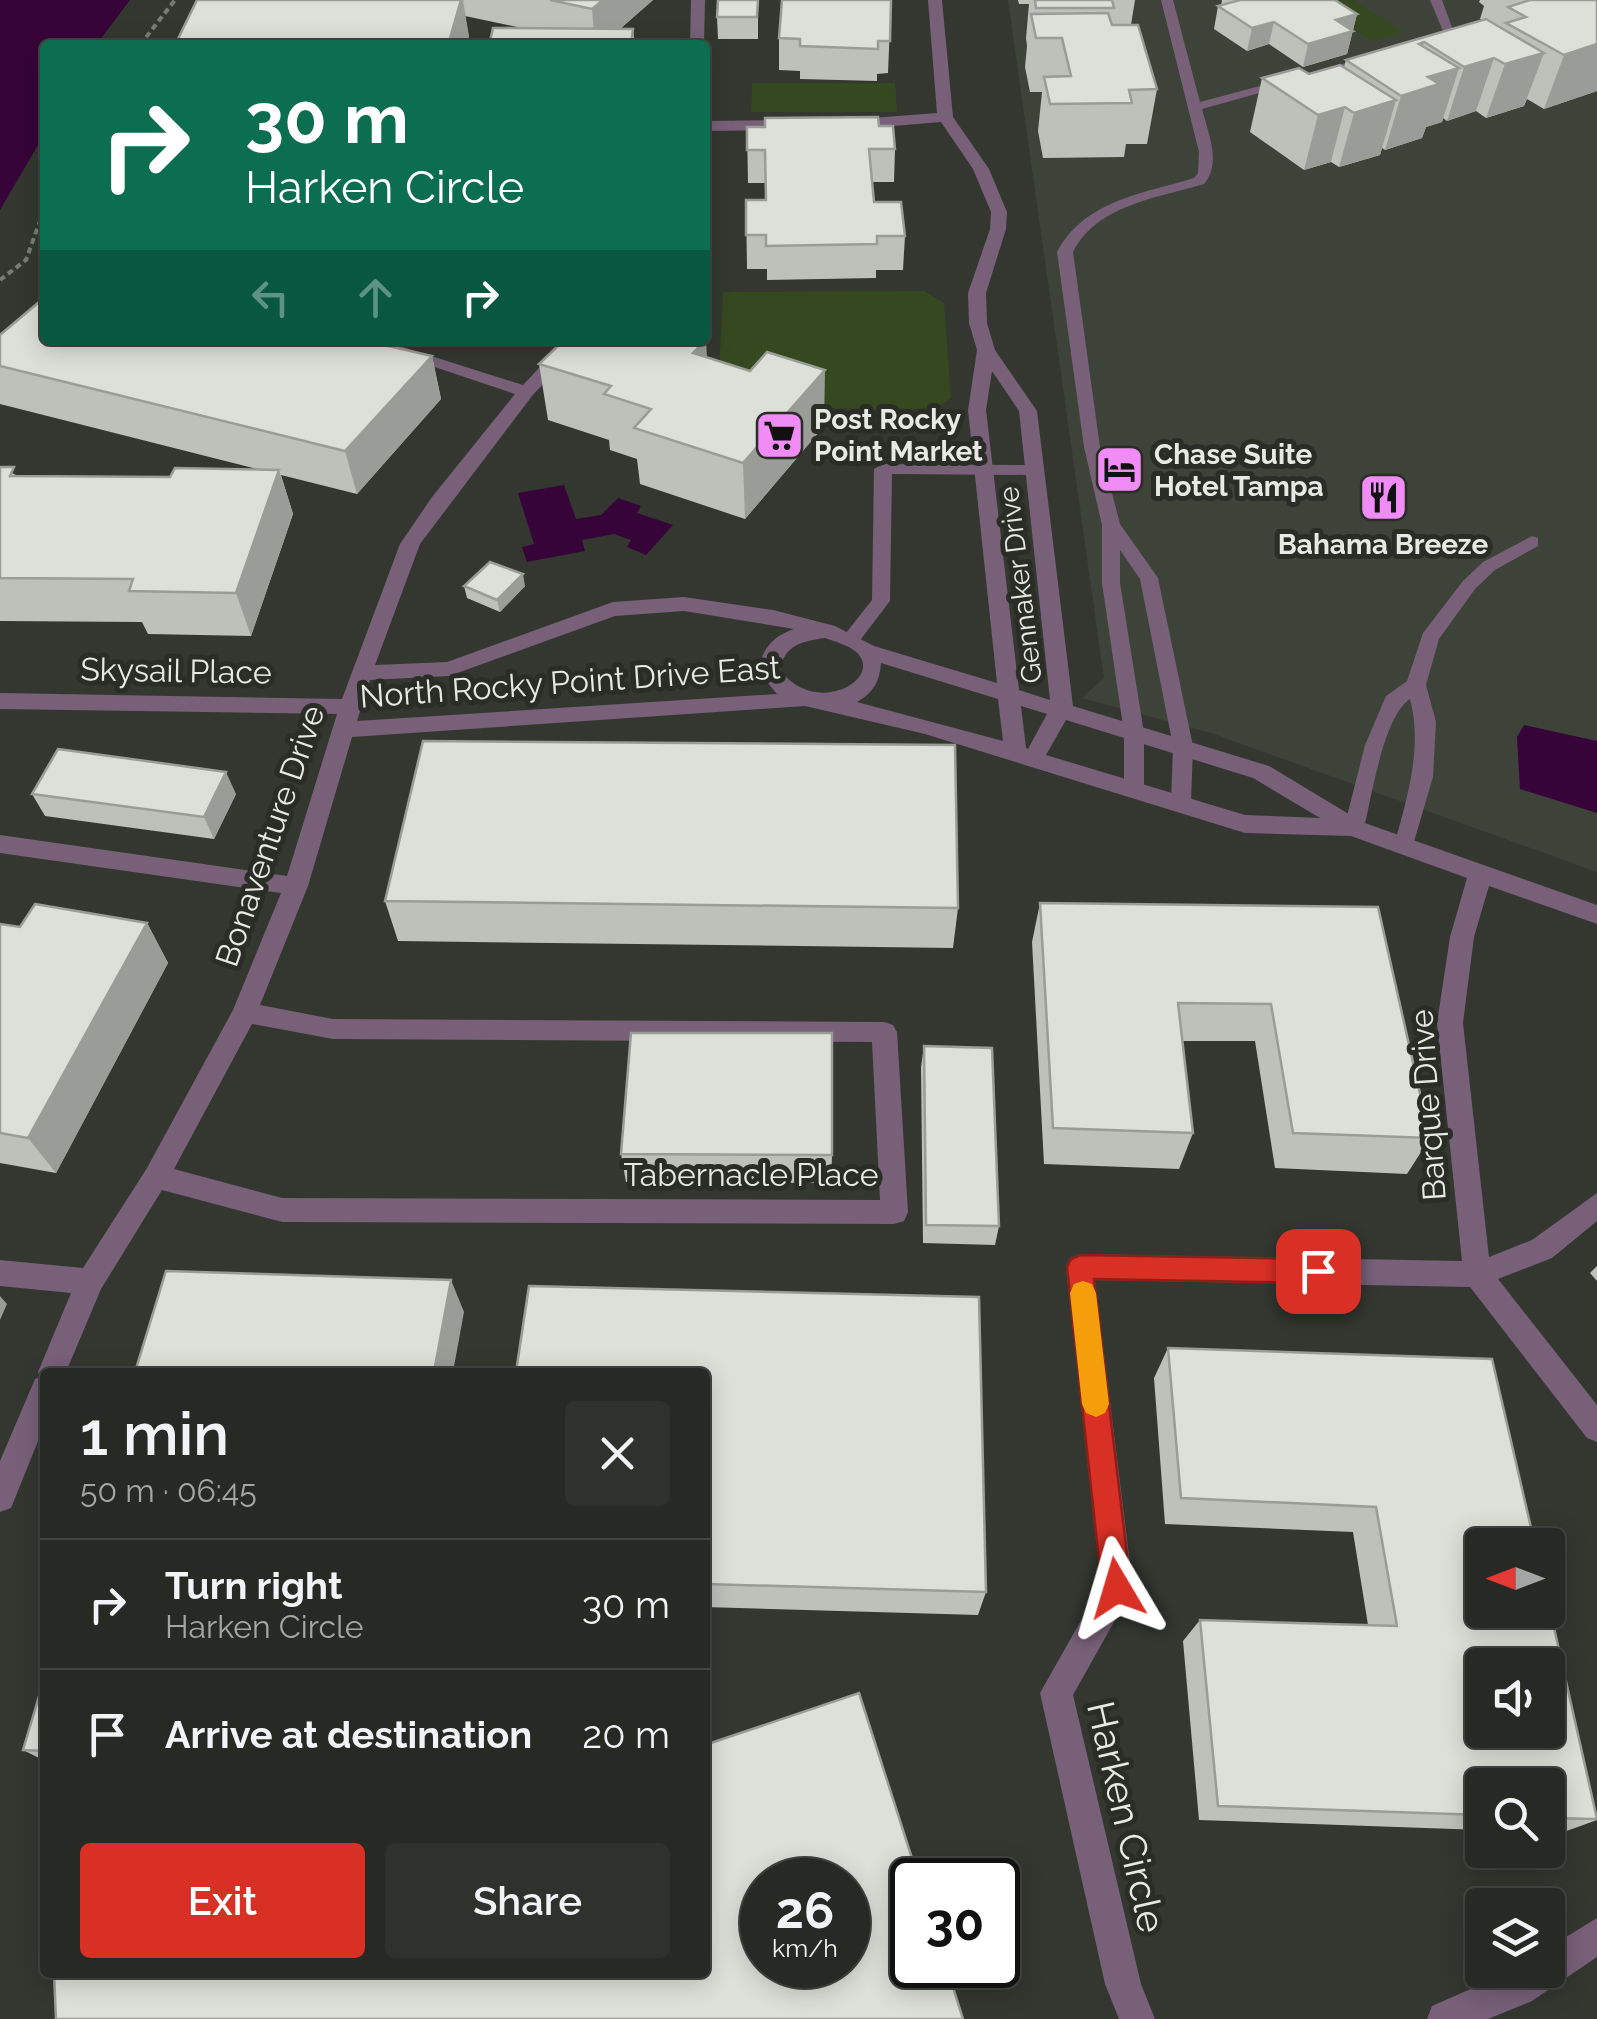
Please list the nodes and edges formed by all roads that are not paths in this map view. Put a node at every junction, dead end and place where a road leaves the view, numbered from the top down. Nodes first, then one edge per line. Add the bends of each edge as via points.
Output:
1 (698, 0) edge
2 (935, 0) edge
3 (1167, 0) edge
4 (1436, 0) edge
5 (697, 40) edge
6 (1415, 48) edge
7 (1397, 53) edge
8 (1194, 107) junction
9 (945, 118) junction
10 (818, 125) edge
11 (836, 125) edge
12 (710, 126) edge
13 (379, 345) edge
14 (570, 345) edge
15 (986, 350) junction
16 (526, 392) junction
17 (984, 470) junction
18 (1035, 470) junction
19 (1110, 525) junction
20 (1532, 542) dead end
21 (823, 631) junction
22 (858, 644) junction
23 (362, 674) junction
24 (1416, 685) junction
25 (1008, 692) junction
26 (0, 701) edge
27 (812, 702) junction
28 (1062, 708) junction
29 (347, 718) junction
30 (1134, 733) junction
31 (1183, 746) junction
32 (1024, 756) junction
33 (1134, 790) junction
34 (1181, 804) junction
35 (1354, 828) junction
36 (0, 844) edge
37 (1404, 846) junction
38 (1480, 874) junction
39 (296, 886) junction
40 (1597, 915) edge
41 (245, 1012) junction
42 (156, 1176) junction
43 (1597, 1205) edge
44 (0, 1272) edge
45 (1477, 1274) junction
46 (90, 1282) junction
47 (54, 1368) edge
48 (40, 1401) edge
49 (1597, 1428) edge
50 (0, 1497) edge
51 (1597, 1936) edge
52 (1565, 1958) edge
53 (1519, 1988) edge
54 (1136, 2019) edge
55 (1445, 2019) edge

1 - 5 street
2 - 9 street
3 - 8 lane
4 - 6 lane via 1452,38
7 - 8 lane
8 - 19 lane via 1206,152 1199,181 1095,216 1071,235 1065,252 1092,448
9 - 11 street
9 - 15 street, Gennaker Drive via 981,169 999,212 977,294
10 - 12 street
13 - 16 street
14 - 16 street, Bonaventure Drive
15 - 17 street, Gennaker Drive via 978,410
15 - 18 street, Gennaker Drive via 1028,411
16 - 23 street, Bonaventure Drive via 410,544
17 - 18 lane
17 - 22 lane via 883,469 881,601
17 - 25 street, Gennaker Drive
18 - 28 street, Gennaker Drive
19 - 30 lane via 1111,583
19 - 31 lane via 1149,578
20 - 24 lane via 1489,566 1450,606 1430,638
21 - 22 street, North Rocky Point Drive East
21 - 23 street, North Rocky Point Drive East via 684,604 613,609 450,669
21 - 27 street, North Rocky Point Drive East via 790,638 770,658 775,683
22 - 25 street, North Rocky Point Drive East
22 - 27 street, North Rocky Point Drive East via 872,671 868,683 857,693
23 - 29 street, Bonaventure Drive
24 - 35 lane via 1393,701
24 - 37 lane via 1426,722 1423,777
25 - 28 street, North Rocky Point Drive East
25 - 32 street, Gennaker Drive
26 - 29 street, Skysail Place
27 - 29 street, North Rocky Point Drive East
27 - 32 street, North Rocky Point Drive East
28 - 30 street, North Rocky Point Drive East
28 - 32 street, Gennaker Drive
29 - 39 street, Bonaventure Drive
30 - 31 street, North Rocky Point Drive East
30 - 33 lane
31 - 34 lane
31 - 35 street, North Rocky Point Drive East via 1261,772
32 - 33 street, North Rocky Point Drive East
33 - 34 street, North Rocky Point Drive East
34 - 35 street, North Rocky Point Drive East via 1245,824
35 - 37 street, North Rocky Point Drive East
36 - 39 street
37 - 38 street, North Rocky Point Drive East
38 - 40 street, North Rocky Point Drive East
38 - 45 street, Barque Drive via 1462,937 1450,1023
39 - 41 street, Bonaventure Drive
41 - 42 street, Bonaventure Drive
41 - 42 street, Tabernacle Place via 333,1029 884,1032 894,1212 282,1210
42 - 46 street, Bonaventure Drive
43 - 45 street via 1542,1249
44 - 46 street
45 - 49 street
45 - 54 street, Harken Circle via 1080,1267 1117,1588 1056,1692
46 - 47 street, Bonaventure Drive
48 - 50 street
51 - 52 street
53 - 55 street

